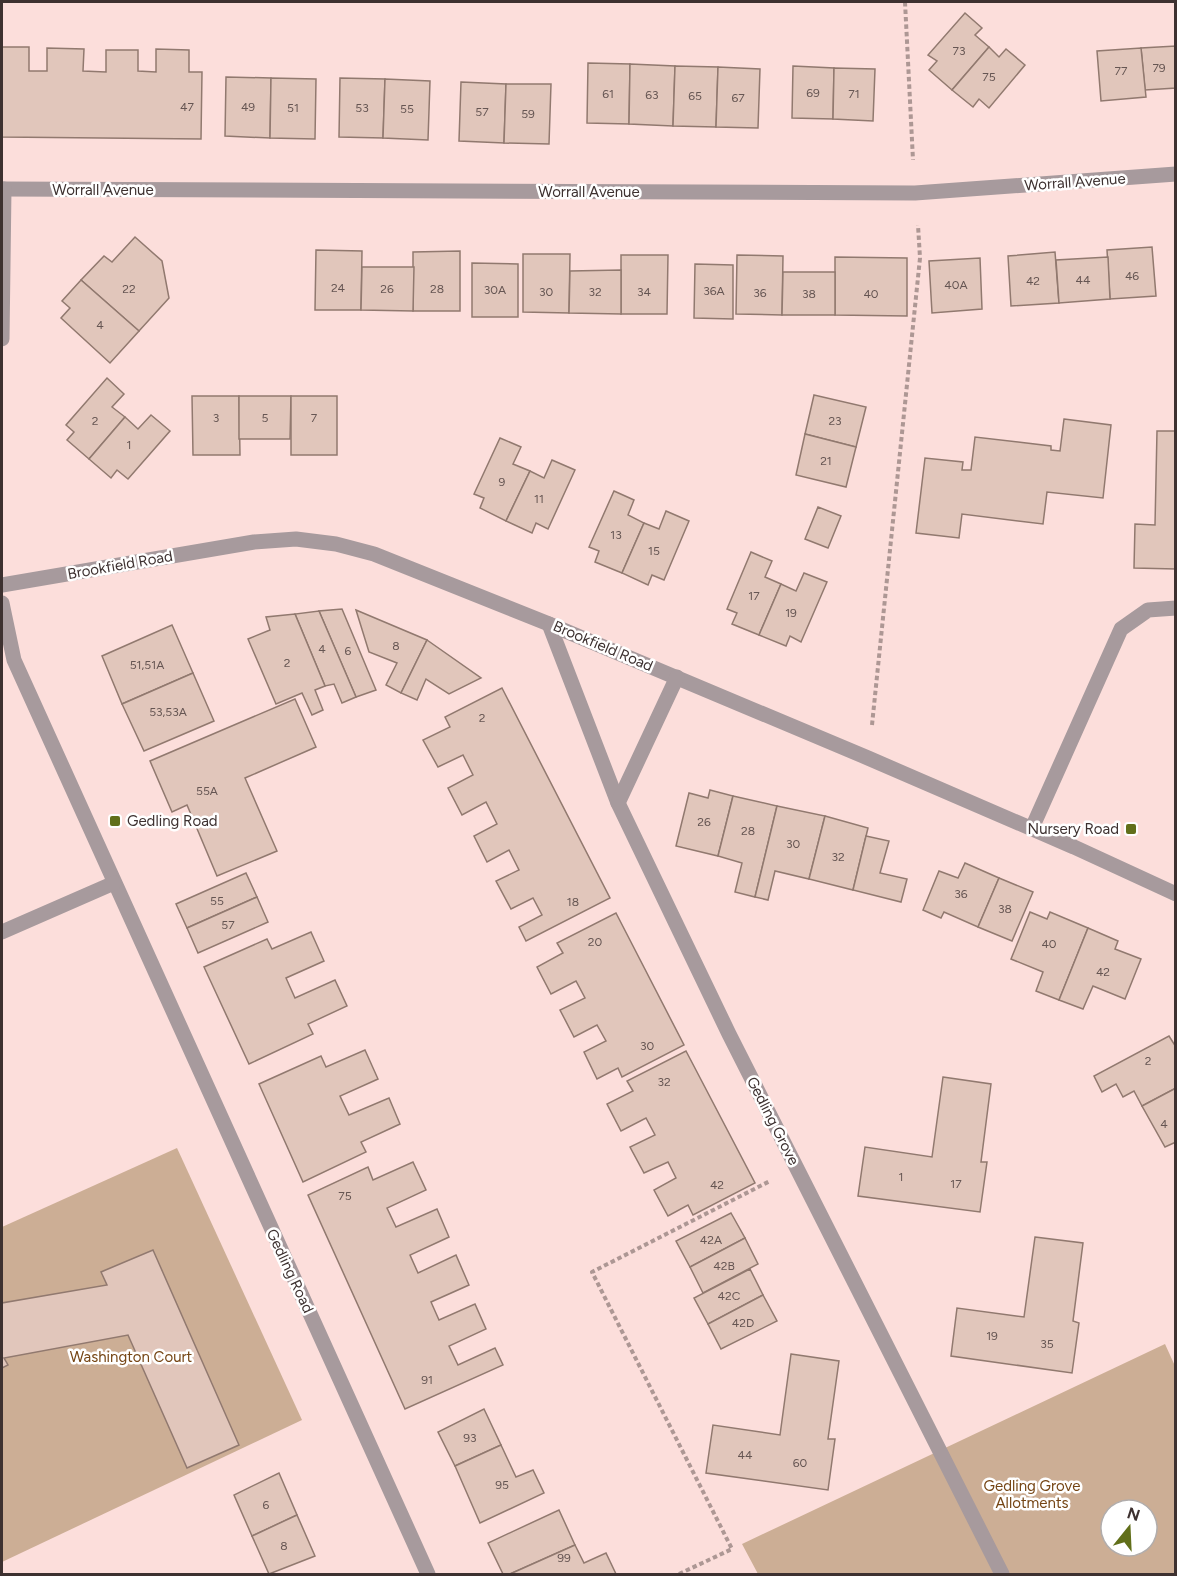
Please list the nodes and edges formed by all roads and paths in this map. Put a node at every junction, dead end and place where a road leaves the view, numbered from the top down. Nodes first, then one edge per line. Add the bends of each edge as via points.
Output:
1 (905, 2) edge
2 (1176, 174) edge
3 (3, 189) edge
4 (915, 193) junction
5 (2, 339) edge
6 (2, 585) edge
7 (2, 603) edge
8 (1176, 608) edge
9 (549, 624) junction
10 (676, 677) junction
11 (868, 758) junction
12 (618, 803) junction
13 (1032, 828) junction
14 (114, 883) junction
15 (1176, 894) edge
16 (2, 932) edge
17 (797, 1167) junction
18 (428, 1575) edge
19 (679, 1575) edge
20 (1002, 1575) edge

1 - 4 path
2 - 4 street, Worrall Avenue
3 - 4 street, Worrall Avenue
3 - 5 street
4 - 11 path via 920,258
6 - 9 street, Brookfield Road via 254,542 296,539 374,554
7 - 14 street, Gedling Road via 14,660
8 - 13 street via 1148,610 1121,629
9 - 10 street, Brookfield Road
9 - 12 street, Gedling Grove
10 - 11 street, Brookfield Road
10 - 12 street
11 - 13 street, Brookfield Road
12 - 17 street, Gedling Grove
13 - 15 street, Brookfield Road
14 - 16 street
14 - 18 street, Gedling Road
17 - 19 path via 592,1272 732,1549
17 - 20 street, Gedling Grove

